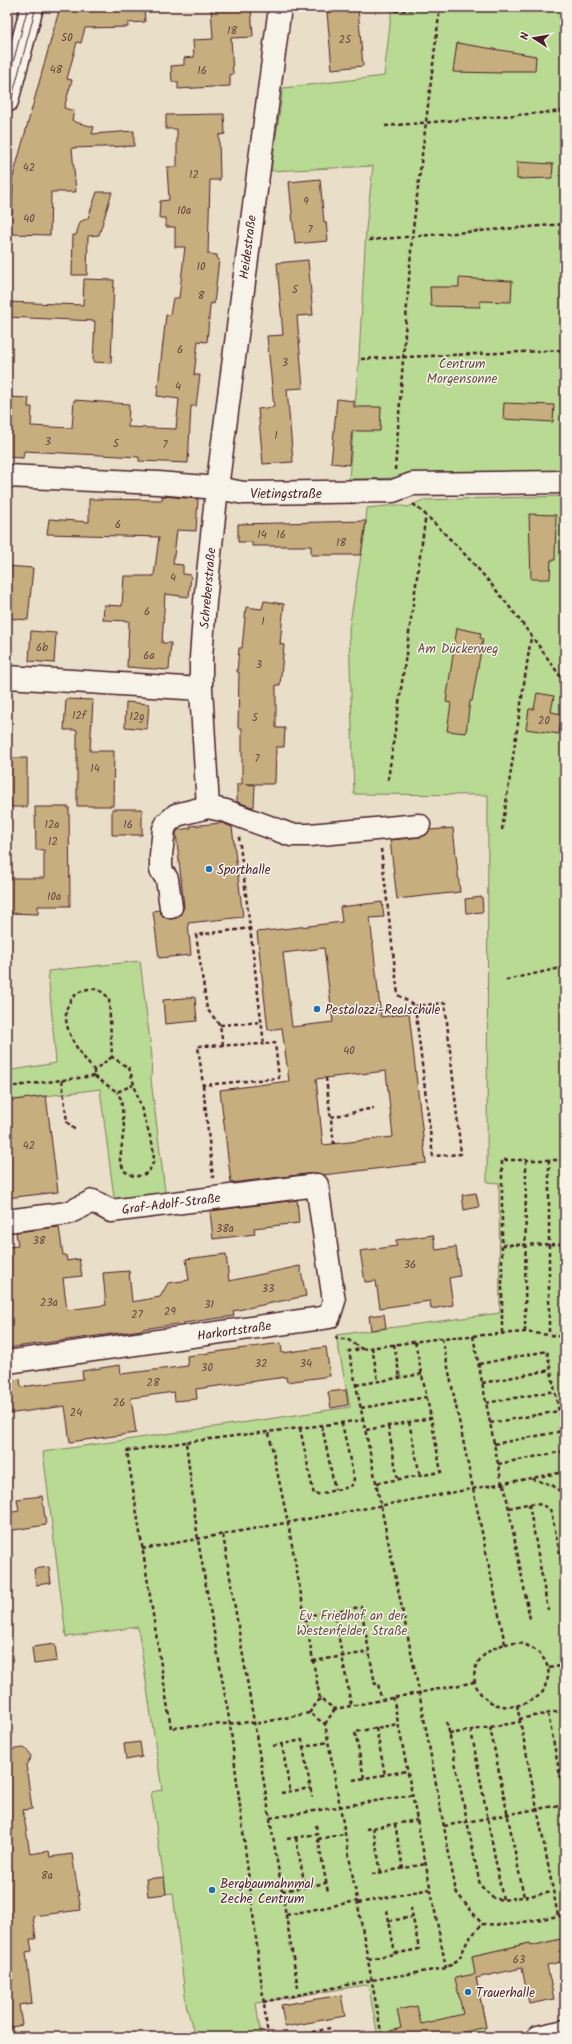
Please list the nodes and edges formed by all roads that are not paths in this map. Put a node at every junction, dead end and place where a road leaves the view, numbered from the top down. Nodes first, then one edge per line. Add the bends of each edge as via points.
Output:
1 (32, 7) edge
2 (280, 7) edge
3 (7, 101) edge
4 (7, 476) edge
5 (565, 482) edge
6 (217, 488) junction
7 (7, 677) edge
8 (201, 689) junction
9 (208, 807) junction
10 (419, 825) dead end
11 (171, 907) dead end
12 (7, 1221) edge
13 (328, 1317) joint
14 (7, 1362) edge
15 (565, 2031) edge
16 (538, 2037) edge

1 - 3 street
2 - 6 street, Heidestraße
4 - 6 street, Vietingstraße
5 - 6 street, Vietingstraße via 412,484 393,491 244,493
6 - 8 street, Schreberstraße via 201,651
7 - 8 street
8 - 9 street, Schreberstraße
9 - 10 street via 291,835
9 - 11 street via 176,815 164,829 162,870 167,879
12 - 13 street, Graf-Adolf-Straße via 68,1213 93,1201 111,1211 316,1185 334,1301
13 - 14 street, Harkortstraße
15 - 16 street

